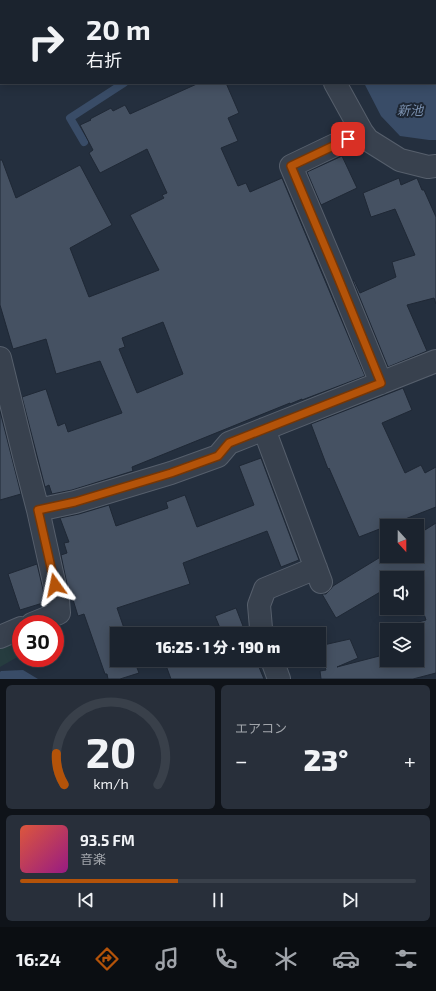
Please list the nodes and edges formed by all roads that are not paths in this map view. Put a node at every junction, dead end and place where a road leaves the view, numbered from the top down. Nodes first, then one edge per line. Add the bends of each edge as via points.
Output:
1 (336, 84) edge
2 (362, 132) junction
3 (436, 166) edge
4 (0, 358) edge
5 (436, 362) edge
6 (381, 383) junction
7 (264, 429) junction
8 (38, 510) junction
9 (54, 615) edge
10 (260, 627) edge
11 (12, 632) edge
12 (0, 637) edge
13 (275, 667) edge
14 (279, 679) edge

1 - 2 street
2 - 3 street via 368,140 400,160 428,167
2 - 6 street via 291,166
4 - 8 street
5 - 6 street
6 - 7 street
7 - 8 street via 229,443 218,456 171,473 75,502
7 - 10 street via 319,575 265,589 259,605
8 - 9 street via 58,600 59,613
11 - 12 street
13 - 14 street

